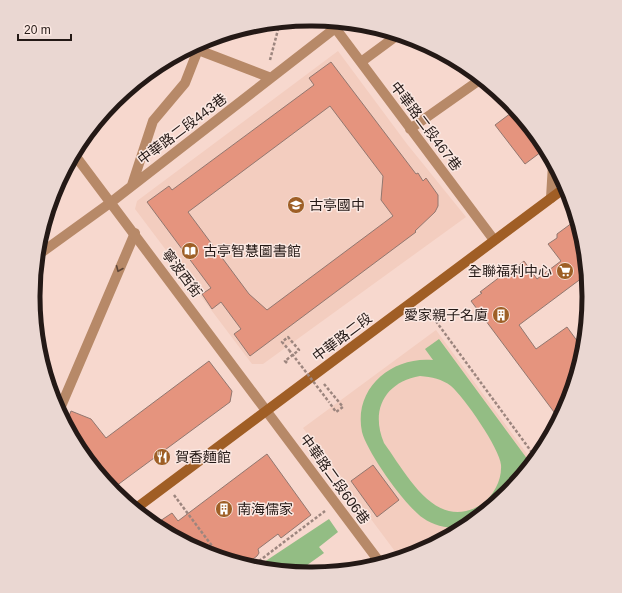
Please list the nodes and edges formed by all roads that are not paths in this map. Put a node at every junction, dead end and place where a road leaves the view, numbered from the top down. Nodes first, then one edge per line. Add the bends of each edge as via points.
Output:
1 (332, 27) edge
2 (338, 28) edge
3 (393, 38) edge
4 (202, 49) edge
5 (194, 53) edge
6 (361, 62) junction
7 (271, 78) junction
8 (476, 82) edge
9 (410, 129) junction
10 (78, 159) edge
11 (552, 174) edge
12 (132, 185) junction
13 (560, 191) edge
14 (551, 198) junction
15 (110, 203) junction
16 (134, 233) junction
17 (494, 240) junction
18 (45, 250) edge
19 (62, 403) edge
20 (267, 410) junction
21 (140, 506) edge
22 (377, 559) edge

1 - 7 street, 中華路二段467巷
2 - 6 street, 中華路二段467巷
3 - 6 street
4 - 7 street
5 - 12 street via 185,83 153,121
6 - 9 street, 中華路二段467巷
7 - 12 street, 中華路二段443巷
8 - 9 street
9 - 17 street, 中華路二段467巷
10 - 15 street, 寧波西街
11 - 14 street
12 - 15 street, 中華路二段443巷
13 - 14 street, 中華路二段
14 - 17 street, 中華路二段
15 - 16 street, 寧波西街
15 - 18 street, 中華路二段443巷
16 -> 19 street
16 - 20 street, 寧波西街
17 - 20 street, 中華路二段
20 - 21 street, 中華路二段
20 - 22 street, 中華路二段606巷

